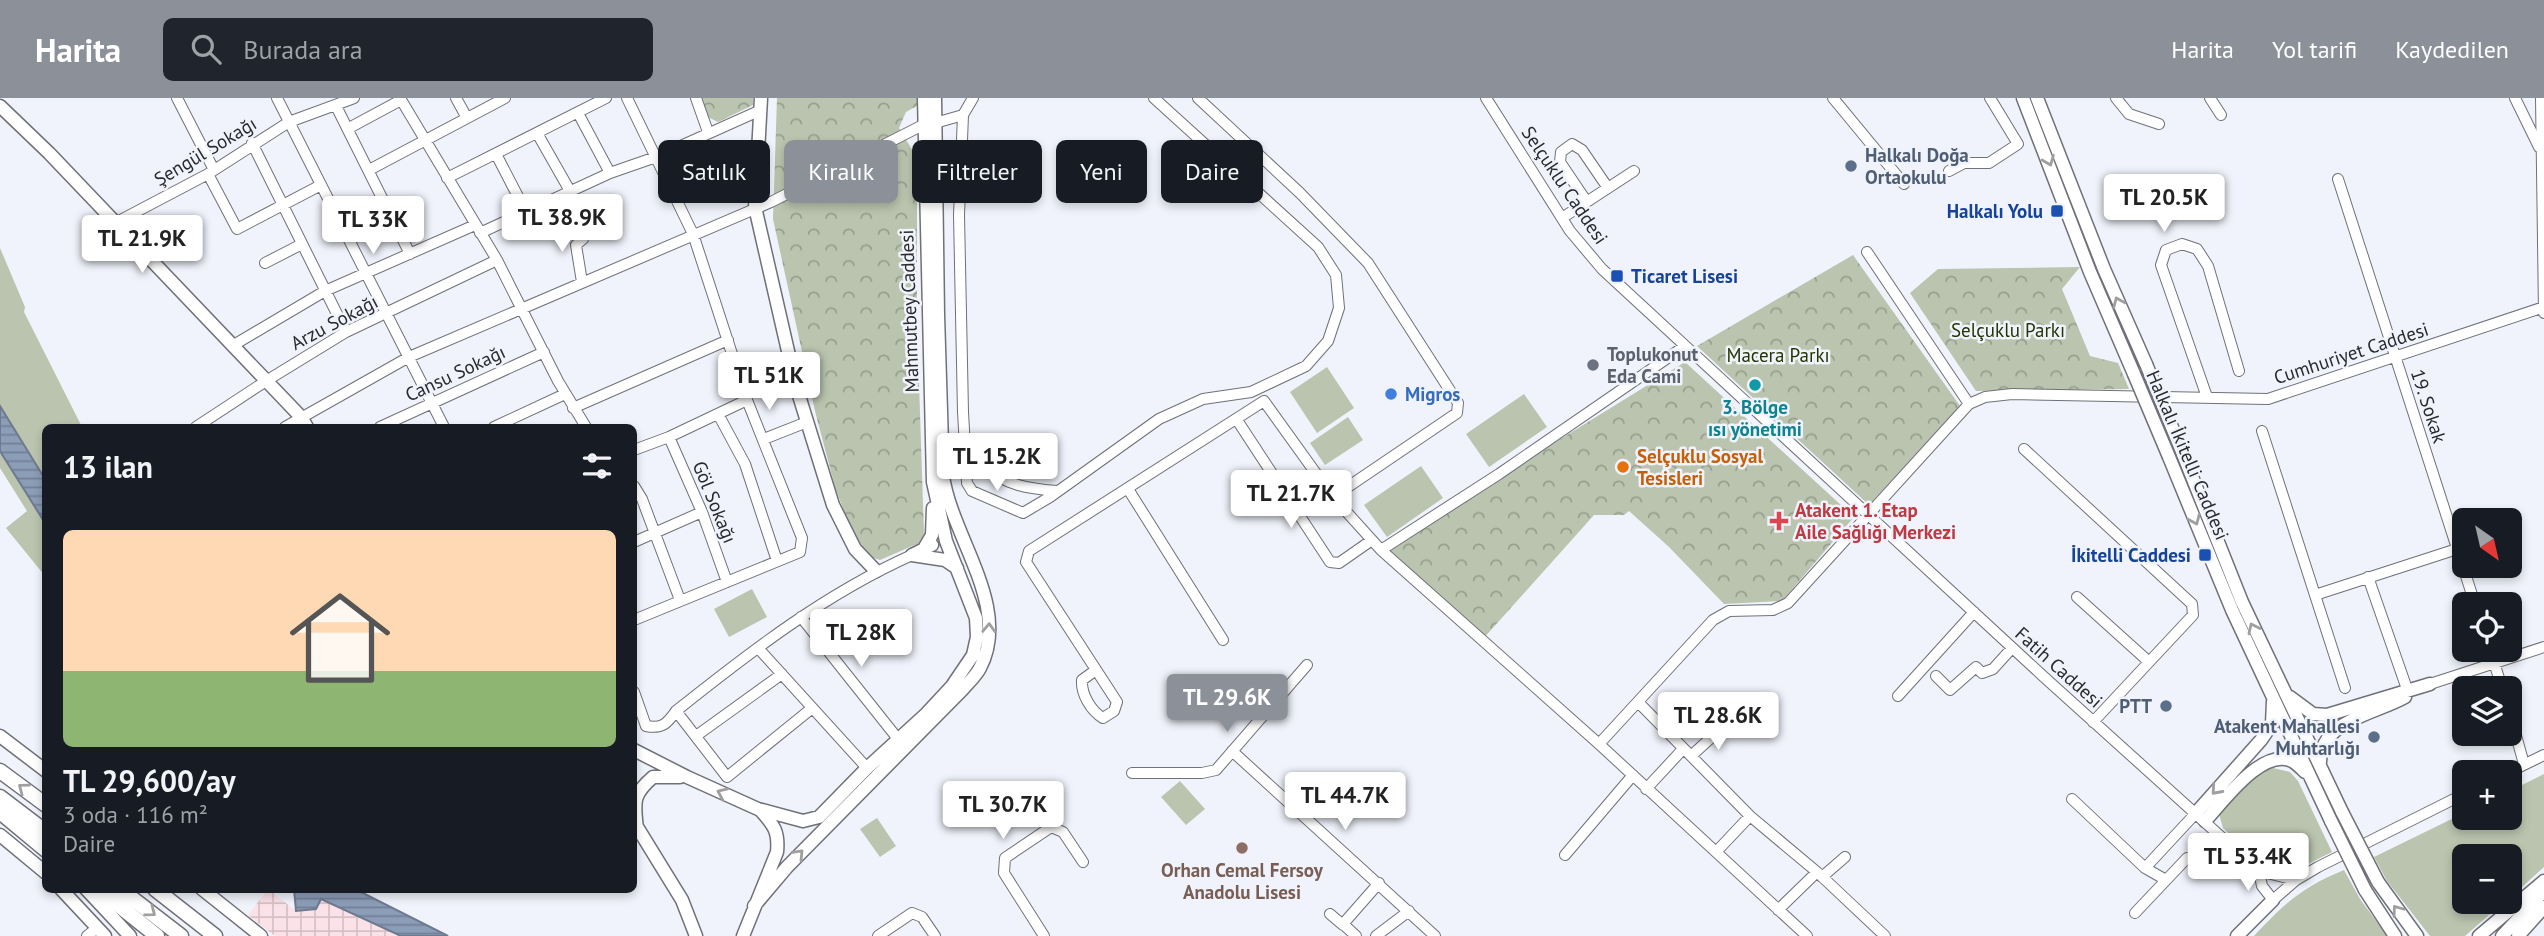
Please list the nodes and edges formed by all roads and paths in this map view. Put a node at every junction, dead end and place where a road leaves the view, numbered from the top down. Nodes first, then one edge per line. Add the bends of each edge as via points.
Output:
1 (177, 98) edge
2 (277, 98) edge
3 (354, 98) edge
4 (456, 98) edge
5 (505, 98) edge
6 (606, 98) edge
7 (627, 98) edge
8 (696, 98) edge
9 (924, 98) edge
10 (935, 98) edge
11 (972, 98) edge
12 (1154, 98) edge
13 (1198, 98) edge
14 (1486, 98) edge
15 (1833, 98) edge
16 (1990, 98) edge
17 (2023, 98) edge
18 (2037, 98) edge
19 (2116, 98) edge
20 (2210, 98) edge
21 (2515, 98) edge
22 (2541, 98) edge
23 (400, 99) edge
24 (761, 104) edge
25 (0, 106) edge
26 (336, 106) junction
27 (578, 113) junction
28 (963, 115) junction
29 (2221, 115) dead end
30 (467, 118) junction
31 (289, 122) junction
32 (930, 124) junction
33 (2159, 124) dead end
34 (349, 128) junction
35 (708, 132) junction
36 (537, 133) junction
37 (425, 141) junction
38 (252, 143) junction
39 (2541, 151) junction
40 (496, 154) junction
41 (656, 157) junction
42 (369, 170) junction
43 (1634, 171) dead end
44 (1948, 171) dead end
45 (211, 172) junction
46 (610, 173) junction
47 (447, 178) junction
48 (2338, 179) dead end
49 (1904, 184) dead end
50 (321, 185) junction
51 (1608, 188) junction
52 (570, 191) junction
53 (1587, 202) junction
54 (283, 205) junction
55 (755, 208) junction
56 (526, 212) junction
57 (1562, 218) junction
58 (115, 223) junction
59 (478, 229) junction
60 (693, 234) junction
61 (583, 239) dead end
62 (302, 244) junction
63 (1867, 252) dead end
64 (410, 254) junction
65 (497, 260) junction
66 (265, 263) dead end
67 (365, 274) junction
68 (582, 282) junction
69 (325, 291) junction
70 (522, 308) junction
71 (2543, 309) edge
72 (386, 313) junction
73 (346, 332) junction
74 (728, 340) junction
75 (232, 346) junction
76 (1685, 346) junction
77 (544, 352) junction
78 (408, 357) junction
79 (2395, 357) junction
80 (2239, 371) dead end
81 (266, 381) junction
82 (565, 394) junction
83 (2207, 397) junction
84 (747, 400) junction
85 (432, 403) junction
86 (1969, 404) junction
87 (573, 408) junction
88 (718, 414) junction
89 (1237, 419) junction
90 (304, 422) edge
91 (807, 422) junction
92 (201, 424) edge
93 (386, 424) edge
94 (442, 424) edge
95 (500, 424) edge
96 (584, 424) edge
97 (2262, 431) dead end
98 (669, 437) junction
99 (964, 438) junction
100 (764, 439) junction
101 (637, 449) edge
102 (2024, 449) dead end
103 (1128, 489) junction
104 (637, 491) edge
105 (935, 491) junction
106 (1057, 491) junction
107 (1333, 497) junction
108 (702, 512) junction
109 (1868, 516) junction
110 (656, 534) junction
111 (2452, 534) edge
112 (1373, 540) junction
113 (637, 541) edge
114 (963, 541) junction
115 (947, 544) junction
116 (925, 547) junction
117 (1381, 550) junction
118 (2452, 551) edge
119 (912, 555) junction
120 (776, 561) junction
121 (957, 568) junction
122 (876, 571) junction
123 (2368, 577) junction
124 (727, 582) junction
125 (2315, 595) junction
126 (2077, 597) dead end
127 (680, 600) junction
128 (1974, 612) junction
129 (801, 617) junction
130 (637, 619) edge
131 (1223, 640) dead end
132 (2544, 647) edge
133 (758, 648) junction
134 (2012, 648) junction
135 (2148, 661) junction
136 (2494, 663) junction
137 (1307, 665) dead end
138 (1096, 670) junction
139 (782, 674) junction
140 (1936, 676) dead end
141 (2498, 676) edge
142 (2430, 684) junction
143 (2345, 688) dead end
144 (2407, 689) junction
145 (2277, 692) junction
146 (1898, 696) dead end
147 (637, 700) edge
148 (1638, 702) junction
149 (811, 709) junction
150 (676, 711) junction
151 (2093, 722) junction
152 (1725, 725) dead end
153 (0, 736) edge
154 (696, 736) junction
155 (898, 739) junction
156 (1599, 744) junction
157 (2519, 746) edge
158 (1232, 751) junction
159 (637, 752) edge
160 (1687, 752) junction
161 (2544, 755) edge
162 (2524, 764) joint
163 (42, 768) edge
164 (867, 768) junction
165 (0, 771) edge
166 (2314, 771) junction
167 (1132, 772) dead end
168 (1633, 775) junction
169 (687, 778) junction
170 (1646, 789) junction
171 (637, 792) edge
172 (0, 797) edge
173 (2071, 799) dead end
174 (2452, 800) edge
175 (42, 803) edge
176 (758, 809) junction
177 (0, 812) edge
178 (1750, 816) junction
179 (2200, 817) junction
180 (637, 828) edge
181 (42, 829) edge
182 (0, 835) edge
183 (42, 847) edge
184 (1716, 852) junction
185 (1565, 855) dead end
186 (1845, 856) dead end
187 (2187, 858) dead end
188 (1083, 862) dead end
189 (2145, 868) junction
190 (42, 870) edge
191 (2259, 871) junction
192 (1820, 874) junction
193 (2166, 880) junction
194 (2297, 880) junction
195 (2544, 881) edge
196 (1378, 883) junction
197 (2544, 891) edge
198 (64, 893) edge
199 (90, 893) edge
200 (103, 893) edge
201 (125, 893) edge
202 (160, 893) edge
203 (207, 893) edge
204 (682, 900) junction
205 (2273, 900) junction
206 (754, 906) junction
207 (2544, 907) edge
208 (1778, 910) junction
209 (1409, 911) junction
210 (2135, 913) dead end
211 (1330, 914) dead end
212 (1343, 925) junction
213 (96, 933) edge
214 (130, 936) edge
215 (157, 936) edge
216 (181, 936) edge
217 (215, 936) edge
218 (261, 936) edge
219 (686, 936) edge
220 (696, 936) edge
221 (743, 936) edge
222 (878, 936) edge
223 (935, 936) edge
224 (1044, 936) edge
225 (1356, 936) edge
226 (1376, 936) edge
227 (1435, 936) edge
228 (1807, 936) edge
229 (1885, 936) edge
230 (2237, 936) edge
231 (2395, 936) edge
232 (2417, 936) edge
233 (2479, 936) edge
234 (2502, 936) edge
235 (2518, 936) edge

1 - 45 street
2 - 31 street
3 - 26 street, Şengül Sokağı
4 - 30 street
5 - 30 street
6 - 27 street
7 - 41 street
8 - 35 street
9 - 32 main road, Mahmutbey Caddesi
10 - 32 main road, Mahmutbey Caddesi
11 - 28 street
12 - 106 street via 1318,247 1336,275 1339,308 1328,341 1306,366 1251,391 1203,399 1159,419
13 - 107 street via 1368,263 1458,403 1457,413
14 - 57 street, Selçuklu Caddesi
15 - 49 street
16 - 44 street via 2018,144 1989,163 1964,163
17 -> 145 main road, Halkalı İkitelli Caddesi, bridge via 2232,610
145 -> 18 main road, Halkalı İkitelli Caddesi, bridge
19 - 33 street via 2129,114
20 - 29 street
21 - 39 street
22 - 39 street
23 - 34 street
23 - 37 street
24 - 35 street
24 - 55 main road
25 - 58 main road
26 - 31 street, Şengül Sokağı
26 - 34 street
27 - 36 street
27 - 46 street
28 - 32 street
28 - 99 street
30 - 37 street
31 - 38 street, Şengül Sokağı
31 - 50 street
32 - 55 street
32 - 105 main road, Mahmutbey Caddesi via 928,329
32 - 114 main road, Mahmutbey Caddesi via 943,475
34 - 42 street
35 - 41 street
36 - 40 street
36 - 52 street
37 - 42 street
37 - 47 street
38 - 45 street, Şengül Sokağı
38 - 54 street
39 - 71 street
40 - 47 street
40 - 56 street
41 - 46 street
41 - 60 street
42 - 64 street
43 - 51 street
45 - 54 street via 237,229
45 - 58 street, Şengül Sokağı
46 - 52 street
47 - 59 street
48 - 79 street, 19. Sokak
50 - 54 street
50 - 67 street
51 - 53 street
51 - 53 street via 1582,150 1572,144 1560,152 1559,162
52 - 56 street
53 - 57 street
54 - 62 street
55 - 60 street
55 - 91 main road
56 - 59 street
57 - 76 street, Selçuklu Caddesi via 1602,269
58 - 75 main road
59 - 64 street
59 - 65 street
60 - 68 street
60 - 74 street
61 - 68 street via 576,245
62 - 66 street
62 - 69 street
63 - 86 street
64 - 67 street
65 - 70 street
65 - 72 street, Arzu Sokağı
67 - 69 street
67 - 72 street
68 - 70 street
69 - 73 street
69 - 75 street
70 - 77 street
70 - 78 street
71 - 79 street, Cumhuriyet Caddesi
72 - 73 street, Arzu Sokağı
72 - 78 street
73 - 81 street, Arzu Sokağı
74 - 84 street
74 - 87 street
75 - 81 main road
76 - 109 street, Selçuklu Caddesi
76 - 117 street
77 - 82 street
77 - 85 street, Cansu Sokağı
78 - 85 street
78 - 90 street
79 - 83 street, Cumhuriyet Caddesi via 2268,398
79 - 111 street, 19. Sokak
80 - 83 street via 2208,267 2197,250 2182,244 2166,250 2161,265
81 - 90 main road
81 - 92 street, Arzu Sokağı
82 - 87 street
82 - 95 street
83 - 86 street, Cumhuriyet Caddesi via 2012,394
84 - 88 street
84 - 100 street
85 - 93 street, Cansu Sokağı
85 - 94 street
86 - 109 street
87 - 96 street
88 - 98 street
88 - 120 street via 745,464
89 - 103 street
89 - 107 street via 1264,401
89 - 112 street via 1330,562 1339,563
91 - 100 street
91 - 122 main road via 833,505 855,549
97 - 125 street
98 - 101 street
98 - 108 street, Göl Sokağı
99 - 106 street via 1002,479
99 - 106 street via 967,483 972,491 1023,513
100 - 120 street via 802,538 800,552
102 - 135 street via 2192,604 2193,615
103 - 131 street
103 - 138 street via 1029,551 1026,562
104 - 110 street
105 - 115 main road, Mahmutbey Caddesi
105 - 116 main road via 932,535
107 - 112 street
108 - 110 street
108 - 124 street, Göl Sokağı
109 - 128 street, Fatih Caddesi
109 - 148 street via 1788,603 1773,610 1729,611 1713,620
110 - 113 street
110 - 127 street
112 - 117 street
114 - 115 main road
206 -> 114 main road, Mahmutbey Caddesi via 979,670 990,634 990,616
115 - 116 main road
115 - 119 main road
115 - 121 main road, Mahmutbey Caddesi
116 - 119 main road
117 - 156 street
118 - 123 street
119 - 121 main road via 945,560
119 - 122 street
120 - 124 street
121 - 155 main road, Mahmutbey Caddesi via 976,618 973,654 952,686
122 - 129 street
123 - 125 street
123 - 144 street
124 - 127 street
125 - 143 street
126 - 135 street
127 - 130 street
128 - 134 street, Fatih Caddesi
128 - 146 street
129 - 133 street
129 - 155 street
132 - 136 street
133 - 139 street
133 - 150 street
134 - 140 street via 1993,669 1982,673 1976,667 1950,690
134 - 151 street, Fatih Caddesi
135 - 151 street
136 - 141 street
136 - 142 street
137 - 158 street
138 - 138 street via 1082,680 1081,690 1103,718 1114,711 1117,702
139 - 149 street
139 - 154 street
142 - 144 main road
142 - 166 main road via 2337,729 2320,749
144 - 145 main road via 2327,715 2313,714
145 - 166 main road, Halkalı İkitelli Caddesi
145 -> 179 main road via 2272,724
147 - 150 street via 646,726 658,728 668,723
148 - 156 street
148 - 160 street
149 - 154 street via 727,777
149 - 164 street
150 - 154 street
151 - 179 street, Fatih Caddesi
152 - 160 street
153 - 163 main road
155 - 164 main road, Mahmutbey Caddesi
156 - 168 street
157 - 162 street
158 - 167 street via 1216,770 1202,773
158 - 196 street
159 - 169 main road, Mahmutbey Caddesi
160 - 170 street
160 - 178 street
161 - 162 street
164 - 176 main road, Mahmutbey Caddesi via 819,817 803,821
175 -> 165 highway
166 - 179 main road via 2292,761 2270,760
166 - 231 main road, Halkalı İkitelli Caddesi, bridge via 2331,821 2365,890
232 -> 166 main road, Halkalı İkitelli Caddesi, bridge via 2378,882 2342,812
168 - 170 street
168 - 185 street
169 - 171 main road via 653,777
176 -> 169 main road, Mahmutbey Caddesi
170 - 184 street
172 - 181 highway
173 - 189 street
174 - 194 street
176 - 206 main road via 779,837
177 - 183 highway
178 - 184 street
178 - 192 street
179 - 189 street
179 - 191 street, Fatih Caddesi
180 - 204 main road
182 - 190 main road
184 - 208 street
186 - 192 street
187 - 193 street
188 - 224 street via 1062,831 1051,827 1005,858 1004,873
189 - 193 street
191 - 194 street
191 - 205 street via 2262,886
192 - 208 street
192 - 229 street
193 - 210 street
194 - 205 street
195 - 233 main road
196 - 209 street
196 - 212 street
197 - 234 main road
198 - 213 main road
199 - 214 main road
200 - 215 highway
201 -> 216 highway
202 - 217 highway
203 - 218 main road
204 - 219 main road
204 - 220 main road
205 - 230 main road
206 - 221 main road
207 - 235 main road
208 - 228 street
209 - 226 street
209 - 227 street
211 - 212 street
212 - 225 street
222 - 223 street via 912,913 922,917

